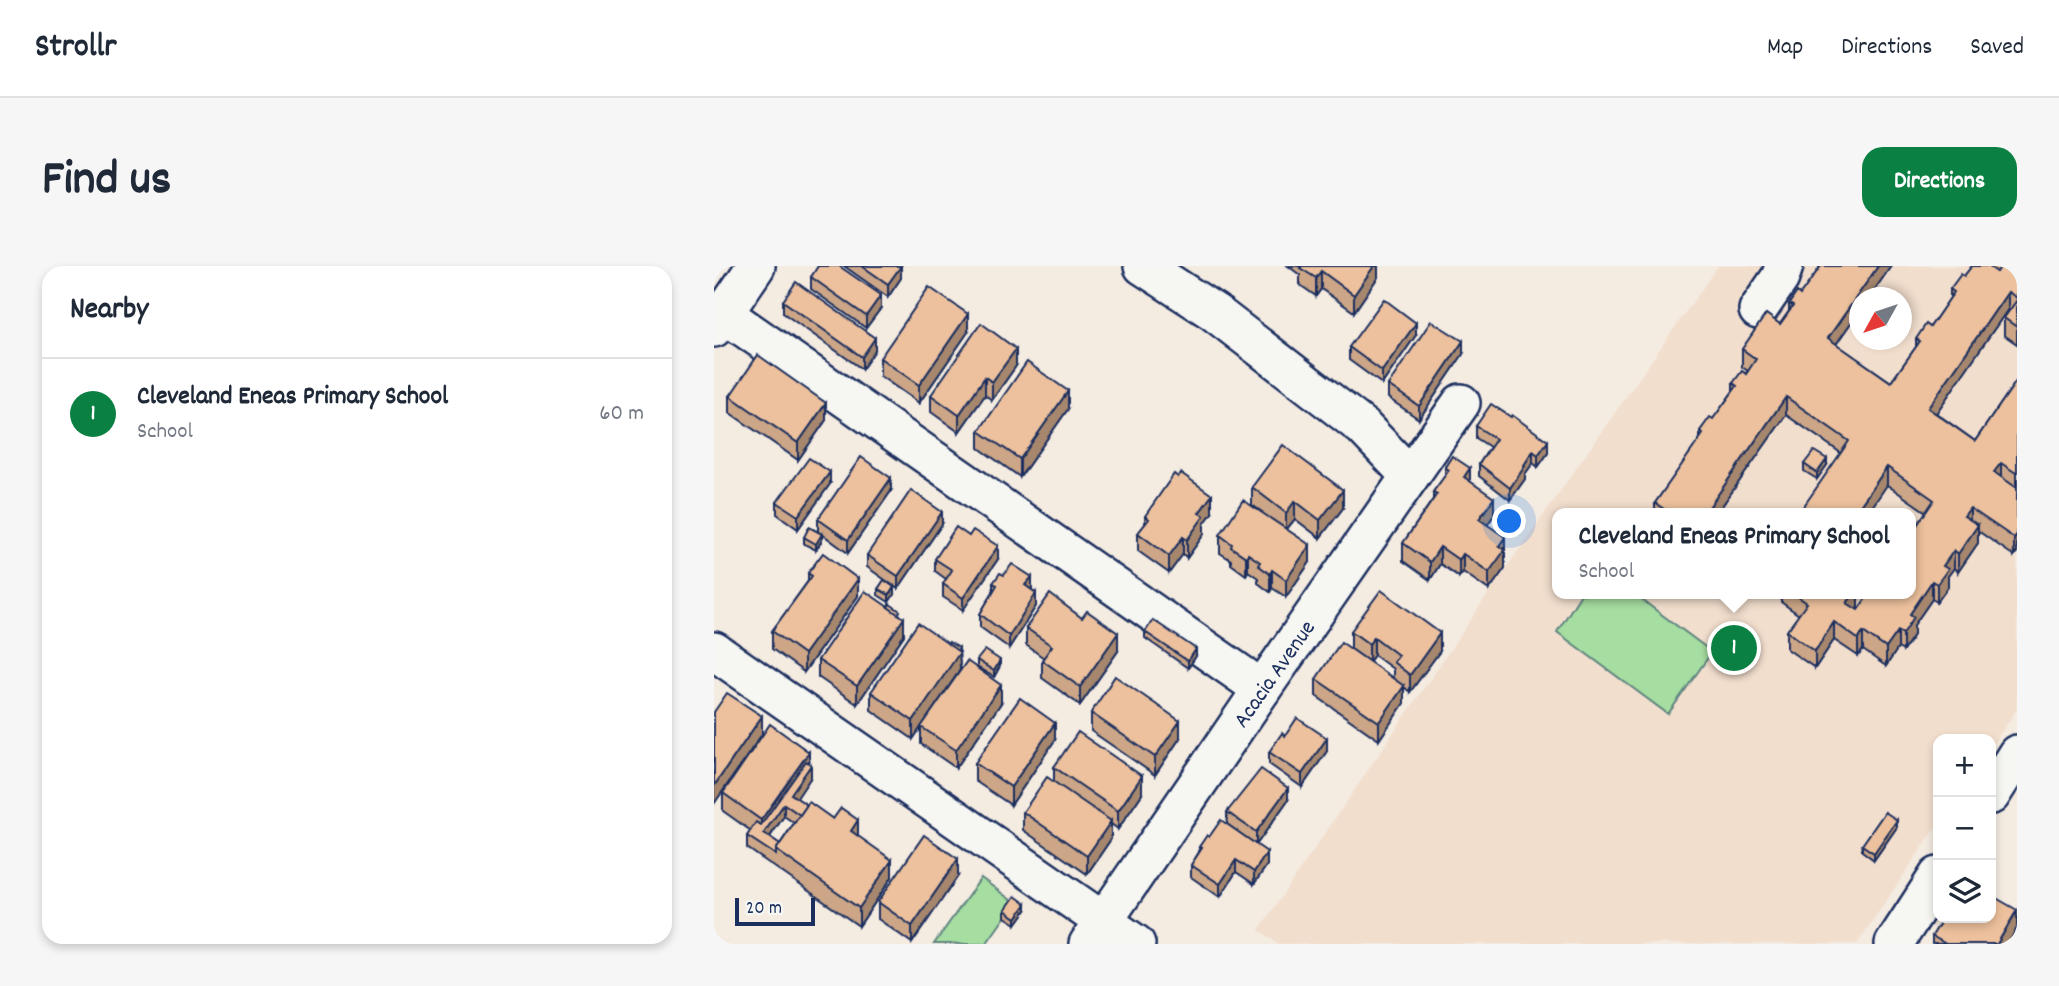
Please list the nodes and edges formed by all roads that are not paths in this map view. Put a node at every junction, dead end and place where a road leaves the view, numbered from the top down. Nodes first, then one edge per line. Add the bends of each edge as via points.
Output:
1 (756, 266) edge
2 (1143, 266) edge
3 (1784, 266) edge
4 (1758, 310) dead end
5 (719, 320) edge
6 (1461, 403) dead end
7 (1410, 476) junction
8 (714, 651) edge
9 (1262, 689) junction
10 (2017, 754) edge
11 (1996, 787) edge
12 (1933, 884) edge
13 (1096, 933) edge
14 (1136, 944) edge
15 (1894, 944) edge

1 - 5 street
2 - 7 street via 1214,313 1363,427
3 - 4 street
5 - 9 street
6 - 7 street, Acacia Avenue
7 - 9 street, Acacia Avenue
8 - 13 street
9 - 13 street, Acacia Avenue
10 - 11 street
12 - 15 street
13 - 14 street

